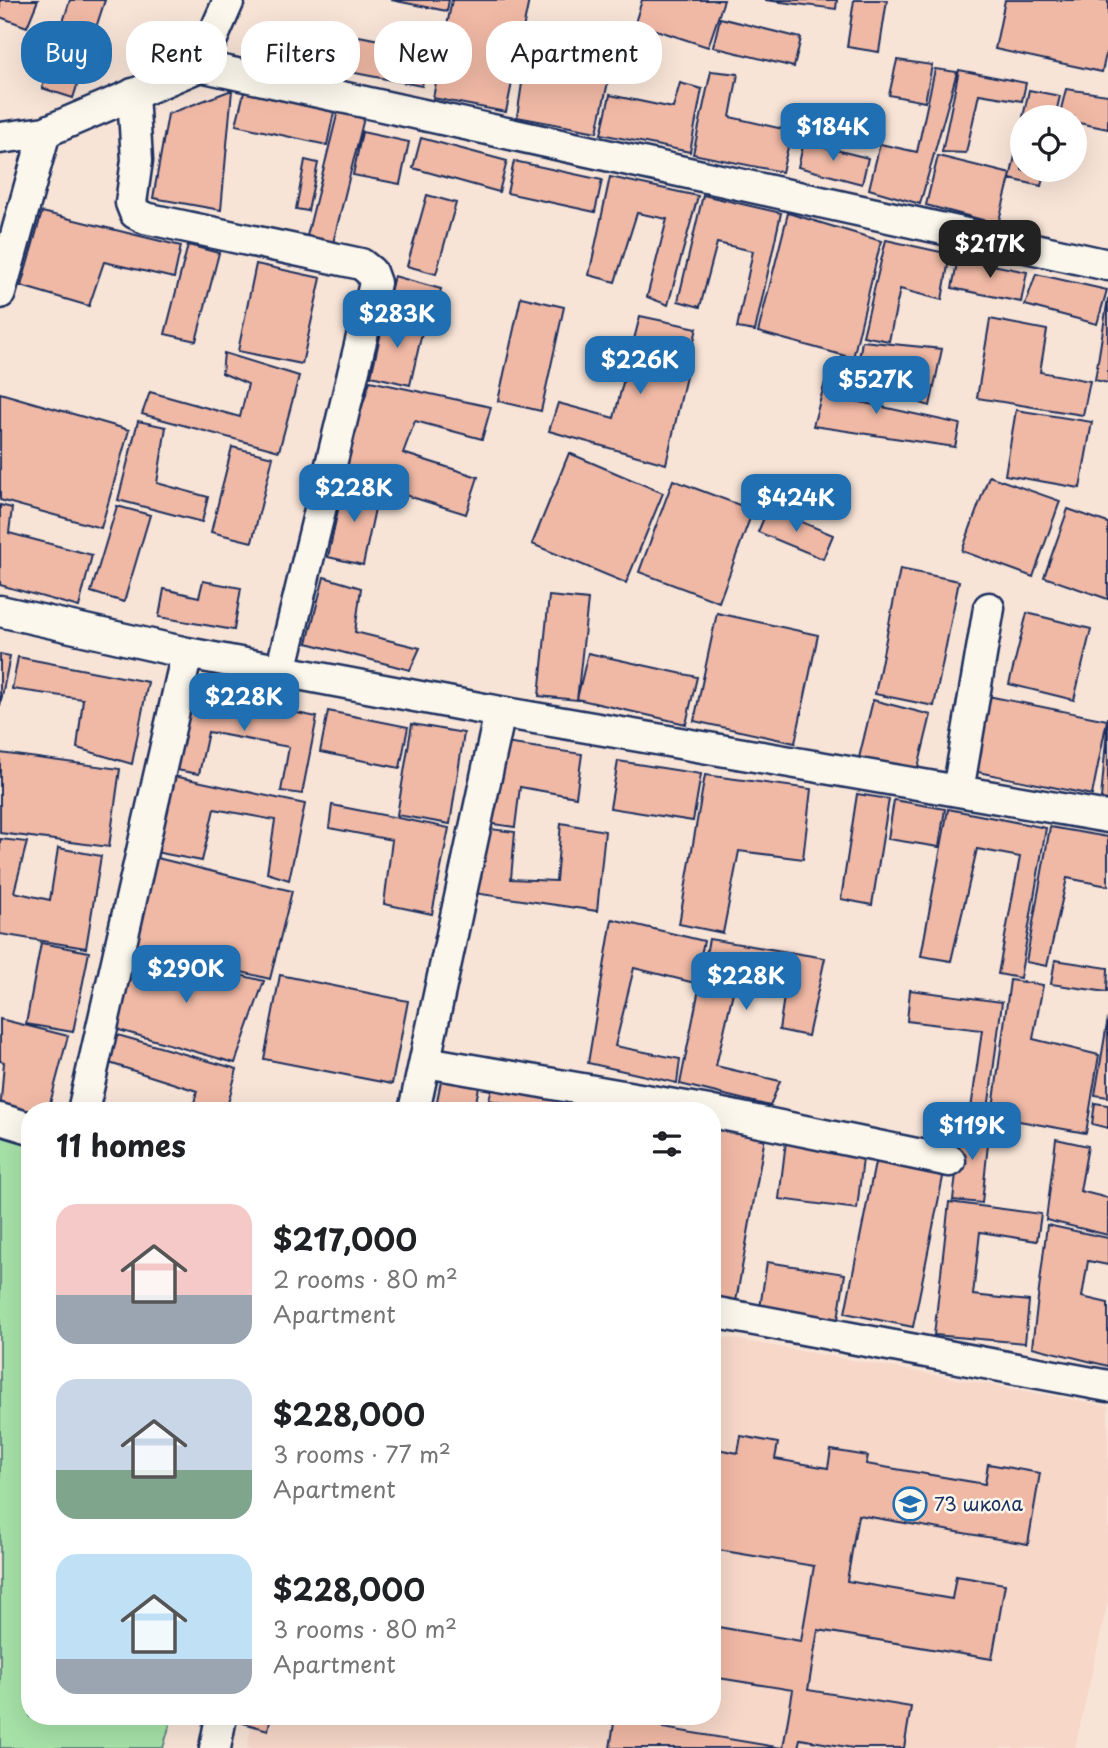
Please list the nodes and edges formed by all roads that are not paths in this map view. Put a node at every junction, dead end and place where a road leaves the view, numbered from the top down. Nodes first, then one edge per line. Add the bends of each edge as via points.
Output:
1 (229, 0) edge
2 (220, 21) edge
3 (227, 72) edge
4 (157, 84) edge
5 (133, 94) junction
6 (45, 132) junction
7 (0, 138) edge
8 (1108, 265) edge
9 (0, 293) edge
10 (989, 608) dead end
11 (0, 611) edge
12 (187, 653) junction
13 (281, 671) junction
14 (500, 712) junction
15 (958, 791) junction
16 (1108, 817) edge
17 (426, 1062) junction
18 (85, 1102) edge
19 (417, 1102) edge
20 (654, 1102) edge
21 (721, 1114) edge
22 (0, 1119) edge
23 (21, 1125) edge
24 (950, 1161) dead end
25 (721, 1314) edge
26 (1108, 1385) edge
27 (219, 1725) edge
28 (215, 1748) edge

1 - 2 street
3 - 8 street
4 - 5 street
5 - 6 street
5 - 13 street via 137,160 131,203 135,213 361,264 375,282
6 - 7 street
6 - 9 street
10 - 15 street
11 - 12 street
12 - 13 street
12 - 18 street
13 - 14 street
14 - 15 street
14 - 17 street
15 - 16 street
17 - 19 street
17 - 20 street
21 - 24 street
22 - 23 street
25 - 26 street
27 - 28 street

